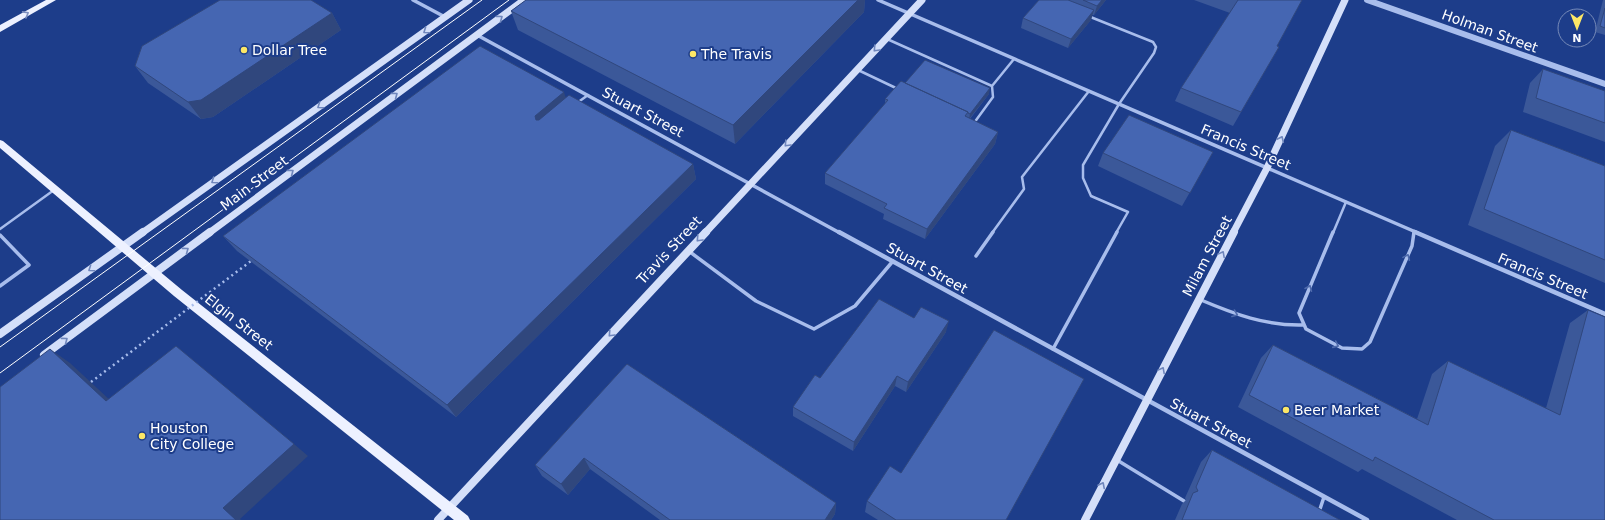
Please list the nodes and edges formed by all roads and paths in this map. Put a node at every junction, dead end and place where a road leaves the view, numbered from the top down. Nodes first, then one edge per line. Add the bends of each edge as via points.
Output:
1 (52, 0) edge
2 (413, 0) edge
3 (469, 0) edge
4 (524, 0) edge
5 (878, 0) edge
6 (922, 0) edge
7 (1345, 0) edge
8 (1367, 0) edge
9 (909, 13) junction
10 (1086, 15) edge
11 (445, 17) junction
12 (0, 29) edge
13 (477, 34) junction
14 (886, 38) junction
15 (1014, 58) junction
16 (857, 70) junction
17 (1605, 84) edge
18 (992, 86) junction
19 (1090, 91) junction
20 (905, 92) edge
21 (588, 95) junction
22 (1119, 104) junction
23 (572, 108) edge
24 (973, 124) edge
25 (0, 143) edge
26 (1267, 168) junction
27 (751, 182) junction
28 (55, 190) junction
29 (1346, 202) junction
30 (0, 229) edge
31 (1414, 231) junction
32 (0, 235) edge
33 (123, 246) junction
34 (688, 250) junction
35 (976, 256) dead end
36 (250, 261) edge
37 (893, 261) junction
38 (155, 273) junction
39 (0, 286) edge
40 (1198, 299) junction
41 (1605, 314) edge
42 (1303, 325) junction
43 (0, 334) edge
44 (1053, 350) junction
45 (37, 360) edge
46 (91, 382) dead end
47 (1146, 400) junction
48 (1115, 459) junction
49 (1324, 497) junction
50 (1184, 501) dead end
51 (450, 508) junction
52 (1318, 514) edge
53 (438, 520) edge
54 (464, 520) edge
55 (1085, 520) edge
56 (1367, 520) edge

12 -> 1 main road
2 - 11 street
3 - 11 main road, Main Street
13 -> 4 main road, Main Street
5 - 9 street, Francis Street
6 - 9 main road, Travis Street
26 -> 7 main road, Milam Street
8 - 17 street, Holman Street
9 - 14 main road, Travis Street
9 - 15 street, Francis Street
10 - 22 lane via 1153,42 1156,47
11 -> 33 main road, Main Street
13 - 21 street, Stuart Street
38 -> 13 main road, Main Street
14 -> 16 main road, Travis Street
14 - 18 lane
15 - 18 lane
15 - 19 street, Francis Street
16 - 20 lane
16 -> 27 main road, Travis Street
18 - 24 lane via 993,97
19 - 22 street, Francis Street
19 - 35 lane via 1022,177 1024,189
21 - 23 lane
21 - 27 street, Stuart Street
22 - 26 street, Francis Street
22 - 44 lane via 1083,165 1083,178 1091,196 1128,212
25 - 28 main road, Elgin Street
26 - 29 street, Francis Street
40 -> 26 main road, Milam Street
27 -> 34 main road, Travis Street
27 - 37 street, Stuart Street
28 - 30 lane
28 - 33 main road, Elgin Street
29 - 31 street, Francis Street
42 -> 29 lane via 1299,313
31 - 41 street, Francis Street
42 -> 31 lane via 1316,335 1342,348 1353,350 1362,348 1370,342 1412,246
32 - 39 lane via 29,265
33 - 38 main road, Elgin Street
33 -> 43 main road, Main Street
34 - 37 lane via 756,301 814,329 855,306
34 -> 51 main road, Travis Street
36 - 46 path, bridge
37 - 44 street, Stuart Street
45 -> 38 main road, Main Street
38 - 51 main road, Elgin Street
40 -> 42 lane via 1248,319 1281,325
47 -> 40 main road, Milam Street
44 - 47 street, Stuart Street
47 - 48 main road, Milam Street
47 - 49 street, Stuart Street
48 - 50 lane
55 -> 48 main road, Milam Street
49 - 52 lane
49 - 56 street, Stuart Street
51 - 53 main road, Travis Street
51 - 54 main road, Elgin Street

